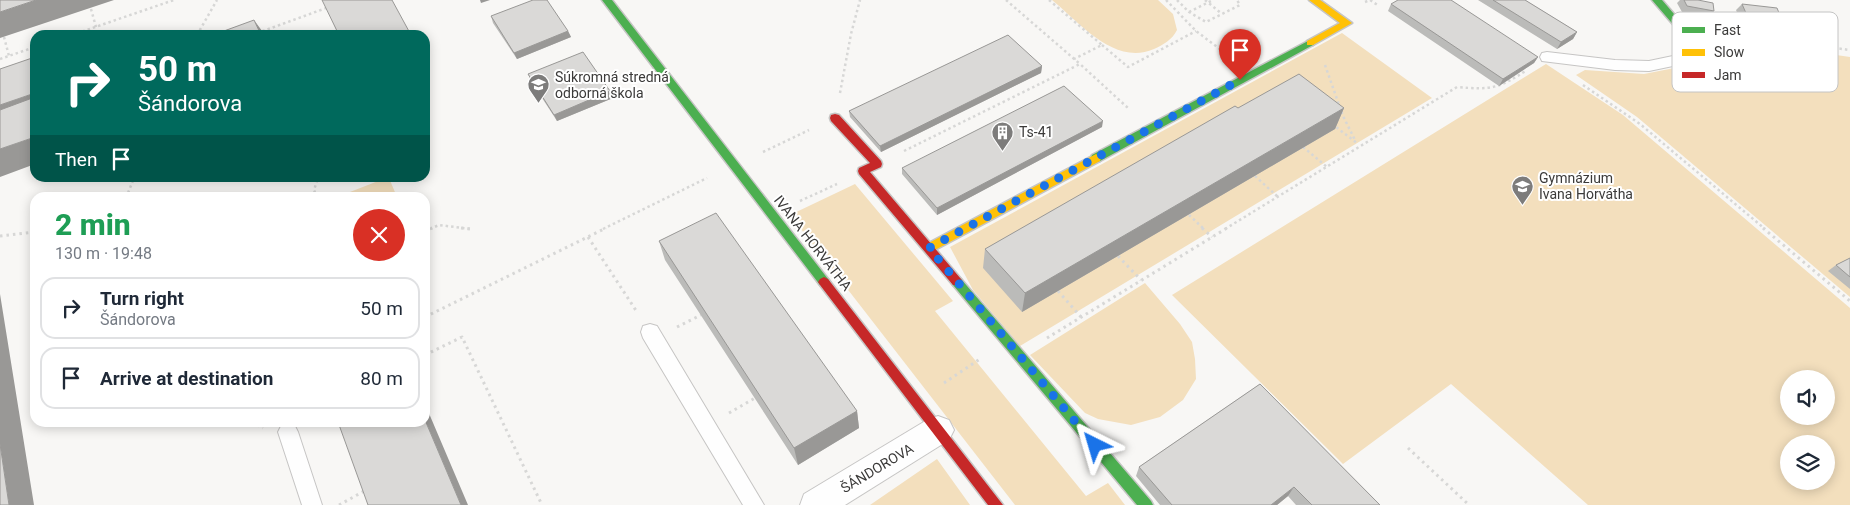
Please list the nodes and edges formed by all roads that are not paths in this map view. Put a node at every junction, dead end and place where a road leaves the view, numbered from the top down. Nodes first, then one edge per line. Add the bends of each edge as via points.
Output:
1 (607, 0) edge
2 (1314, 0) edge
3 (1658, 0) edge
4 (1672, 17) edge
5 (1552, 58) road end
6 (1672, 61) edge
7 (835, 118) road end
8 (929, 248) junction
9 (650, 332) road end
10 (938, 430) junction
11 (288, 432) dead end
12 (828, 498) edge
13 (312, 505) edge
14 (754, 505) edge
15 (996, 505) edge
16 (1146, 505) edge

1 - 10 street, IVANA HORVÁTHA
2 - 8 street via 1347,23
3 - 4 street
5 - 6 lane via 1649,66
7 - 8 street via 876,164 863,171
8 - 16 street
9 - 14 lane
10 - 12 street, ŠÁNDOROVA
10 - 15 street, IVANA HORVÁTHA
11 - 13 lane

